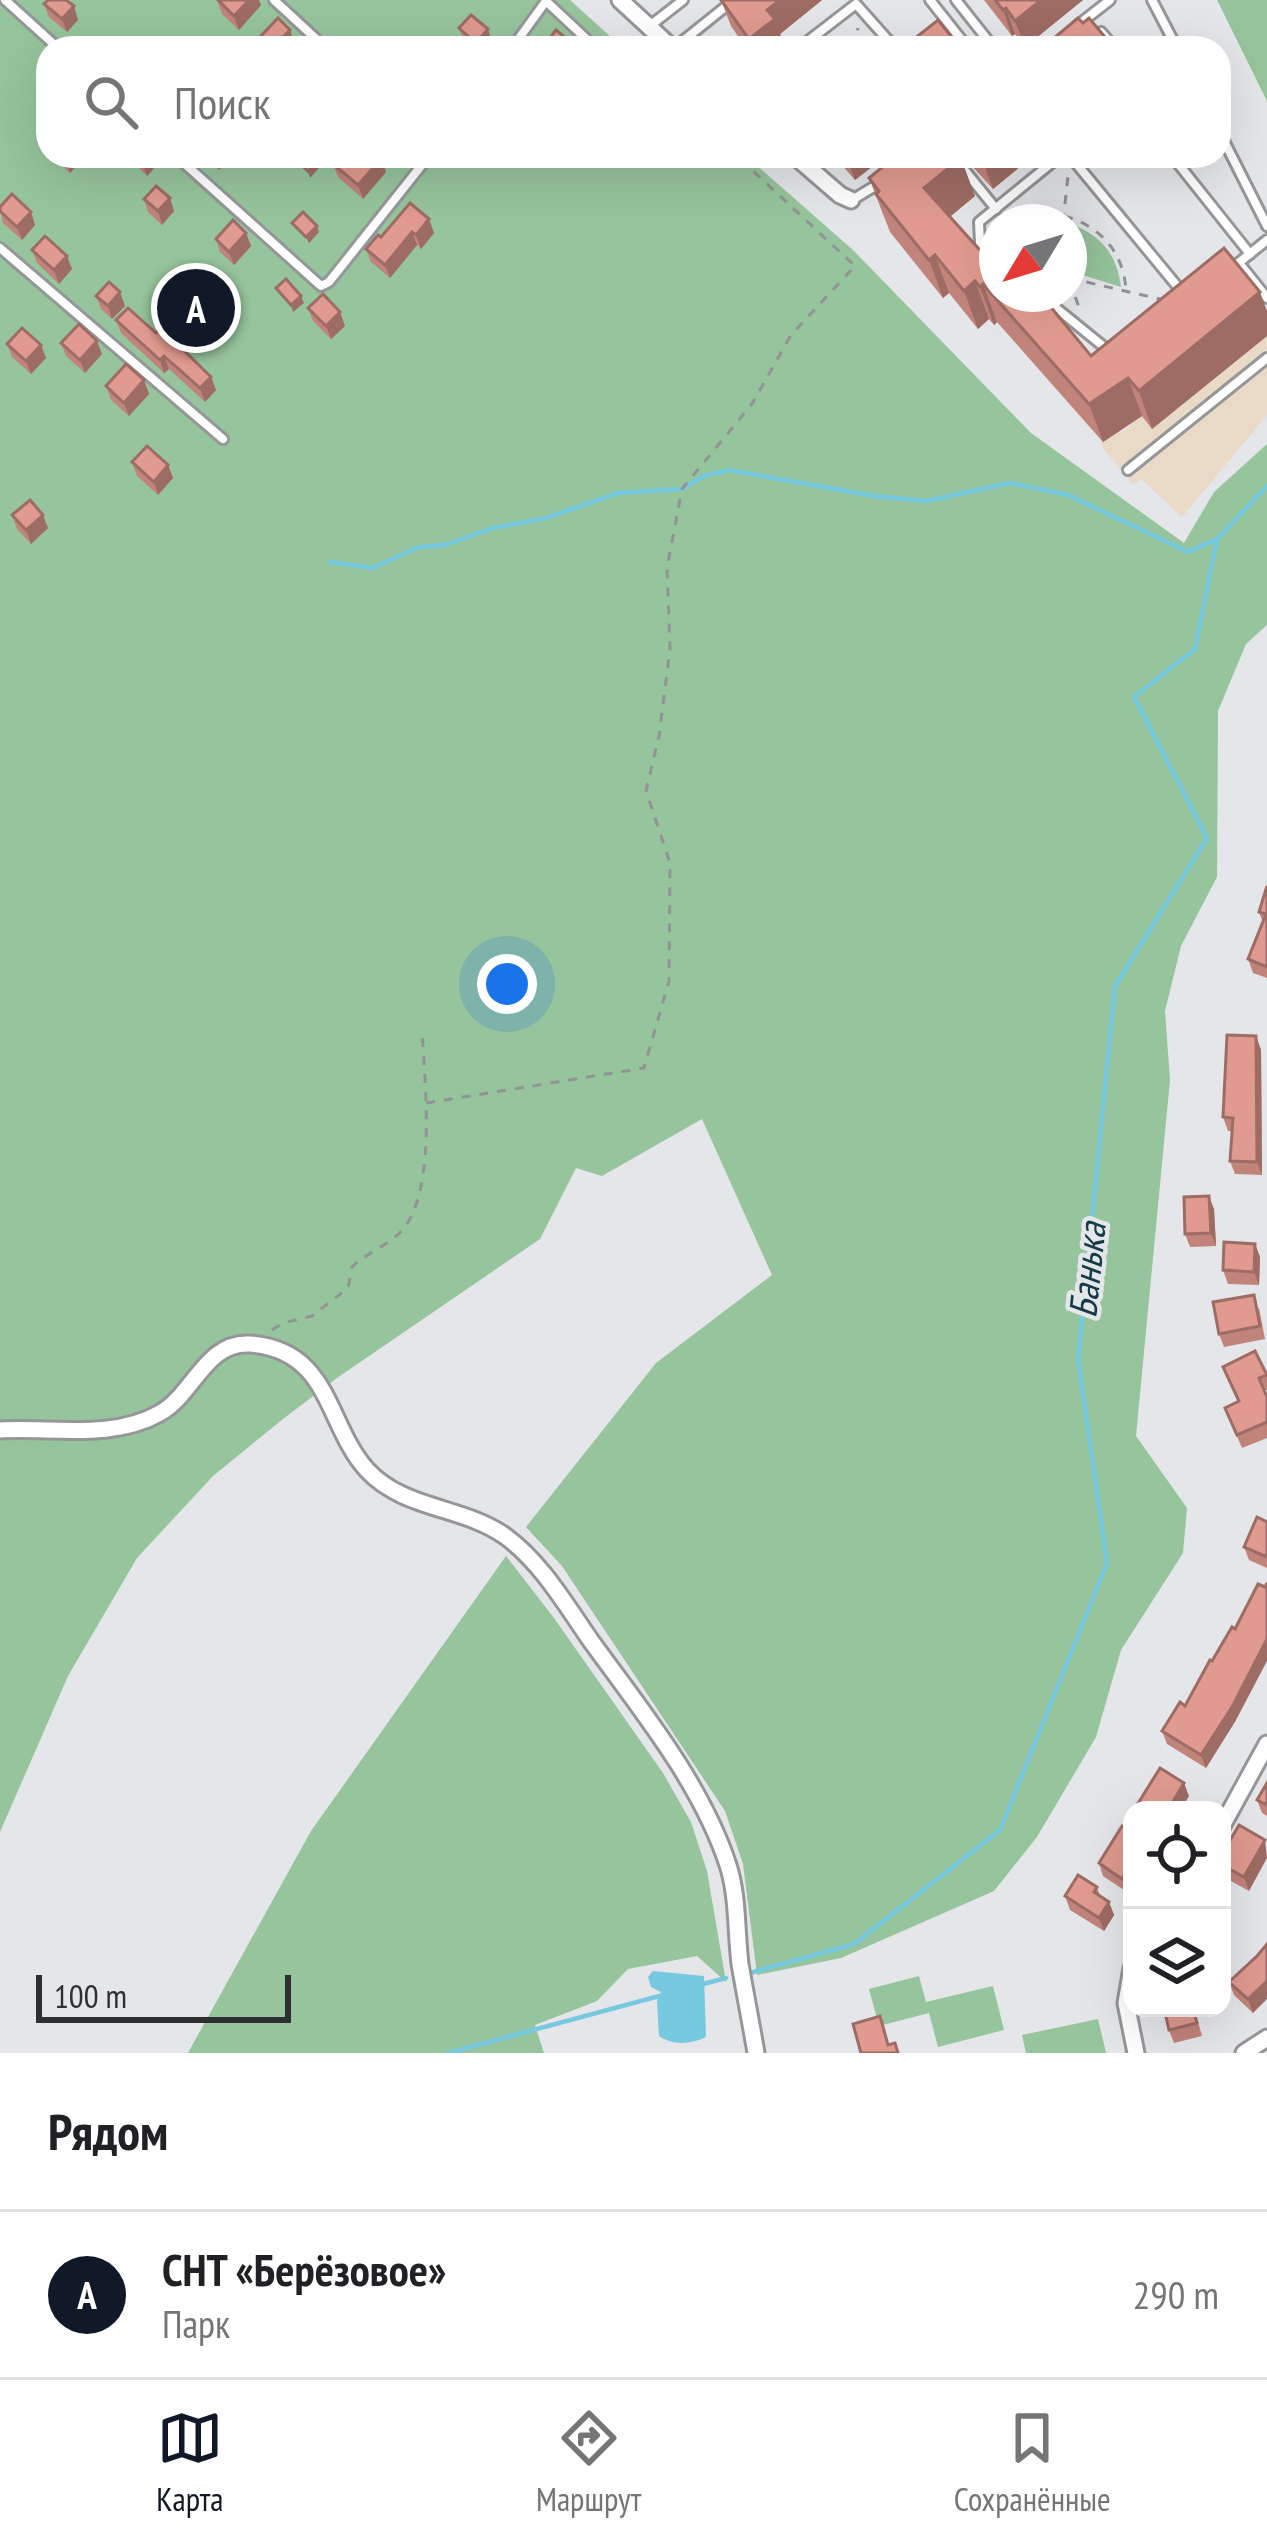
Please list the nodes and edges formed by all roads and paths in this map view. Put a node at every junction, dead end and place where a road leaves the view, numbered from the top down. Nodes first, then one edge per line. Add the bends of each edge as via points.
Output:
1 (5, 0) edge
2 (274, 0) edge
3 (620, 0) edge
4 (682, 0) edge
5 (734, 0) edge
6 (929, 0) edge
7 (956, 0) edge
8 (1110, 0) edge
9 (1152, 0) edge
10 (546, 1) edge
11 (863, 9) junction
12 (649, 27) junction
13 (1102, 32) edge
14 (45, 36) edge
15 (313, 36) edge
16 (521, 36) edge
17 (583, 36) edge
18 (659, 36) edge
19 (688, 36) edge
20 (815, 36) edge
21 (857, 36) edge
22 (885, 36) edge
23 (958, 36) edge
24 (984, 36) edge
25 (1064, 36) edge
26 (1105, 36) edge
27 (1171, 36) edge
28 (1231, 155) edge
29 (189, 168) edge
30 (419, 168) edge
31 (750, 168) edge
32 (809, 168) edge
33 (963, 168) edge
34 (1045, 168) edge
35 (1080, 168) edge
36 (1182, 168) edge
37 (897, 170) edge
38 (1067, 170) dead end
39 (851, 200) joint
40 (993, 204) edge
41 (1001, 204) edge
42 (1065, 204) edge
43 (1087, 225) edge
44 (1267, 226) edge
45 (1267, 240) edge
46 (0, 248) edge
47 (1250, 254) junction
48 (1239, 263) junction
49 (1223, 276) edge
50 (1087, 283) edge
51 (1126, 293) junction
52 (1267, 298) edge
53 (1167, 300) edge
54 (1191, 302) edge
55 (1062, 312) edge
56 (1119, 356) edge
57 (1267, 358) edge
58 (223, 439) dead end
59 (1128, 470) dead end
60 (422, 1031) dead end
61 (426, 1103) junction
62 (261, 1346) junction
63 (0, 1430) edge
64 (1267, 1744) edge
65 (1231, 1810) edge
66 (1129, 2017) edge
67 (1267, 2038) edge
68 (756, 2053) edge
69 (1136, 2053) edge
70 (1244, 2053) edge

1 - 14 lane
2 - 15 lane
3 - 12 street
4 - 12 lane
5 - 19 lane
6 - 23 lane
7 - 24 lane
8 - 25 lane
9 - 27 lane
10 - 16 lane
10 - 17 lane
11 - 20 lane via 852,6
11 - 21 path
11 - 22 lane
12 - 18 street
13 - 26 lane
28 - 44 lane
29 - 30 lane via 321,286
31 - 61 path via 855,266 791,334 752,404 682,490 667,568 670,649 646,791 670,863 669,981 644,1068
32 - 39 street
33 - 40 lane
34 - 41 lane
35 - 54 lane
36 - 47 lane
37 - 39 lane
38 - 42 path
43 - 51 path via 1120,260
45 - 47 lane
46 - 58 lane
47 - 48 lane
48 - 49 lane
48 - 52 lane
50 - 51 path
51 - 53 path
55 - 56 lane
57 - 59 lane
60 - 61 path
61 - 62 path via 420,1189 404,1227 352,1267 348,1288 313,1316 283,1323
62 - 63 street via 226,1348 162,1413 115,1430
62 - 68 street via 308,1369 365,1468 389,1489 505,1535 602,1656 713,1824 730,1871
64 - 65 street
66 - 69 street
67 - 70 street

